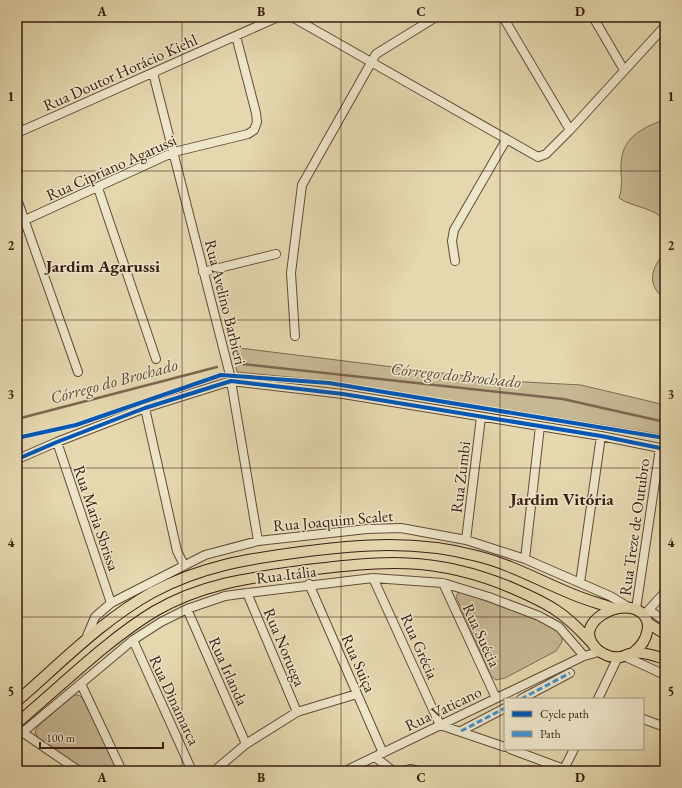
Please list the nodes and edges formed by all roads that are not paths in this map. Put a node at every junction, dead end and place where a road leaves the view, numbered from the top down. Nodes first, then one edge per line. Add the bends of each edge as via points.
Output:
1 (278, 17) edge
2 (292, 17) edge
3 (436, 17) edge
4 (503, 17) edge
5 (593, 17) edge
6 (665, 26) edge
7 (236, 36) junction
8 (370, 63) junction
9 (624, 70) junction
10 (153, 73) junction
11 (17, 124) edge
12 (570, 130) junction
13 (19, 132) edge
14 (506, 140) junction
15 (174, 152) junction
16 (98, 188) junction
17 (17, 199) edge
18 (25, 220) junction
19 (276, 254) dead end
20 (455, 261) dead end
21 (204, 272) junction
22 (295, 336) dead end
23 (156, 359) dead end
24 (78, 372) dead end
25 (231, 381) junction
26 (145, 408) junction
27 (481, 417) junction
28 (540, 426) junction
29 (601, 436) junction
30 (56, 442) junction
31 (662, 449) edge
32 (20, 458) dead end
33 (466, 540) junction
34 (258, 541) junction
35 (525, 559) junction
36 (184, 565) junction
37 (373, 578) junction
38 (443, 583) junction
39 (580, 583) junction
40 (309, 584) junction
41 (665, 592) edge
42 (247, 593) junction
43 (111, 604) junction
44 (187, 609) junction
45 (615, 609) junction
46 (641, 613) junction
47 (665, 621) edge
48 (665, 634) edge
49 (133, 640) junction
50 (591, 642) junction
51 (84, 643) junction
52 (599, 652) junction
53 (634, 652) junction
54 (584, 656) junction
55 (621, 657) junction
56 (665, 659) edge
57 (570, 673) dead end
58 (665, 675) edge
59 (81, 684) junction
60 (357, 694) junction
61 (496, 698) junction
62 (523, 698) edge
63 (599, 698) edge
64 (17, 701) edge
65 (504, 709) edge
66 (297, 712) junction
67 (644, 719) edge
68 (17, 723) edge
69 (440, 725) junction
70 (665, 727) edge
71 (461, 732) junction
72 (20, 735) edge
73 (246, 744) junction
74 (504, 747) edge
75 (513, 750) edge
76 (574, 750) edge
77 (383, 753) junction
78 (375, 757) junction
79 (564, 770) edge
80 (79, 771) edge
81 (122, 771) edge
82 (192, 771) edge
83 (214, 771) edge
84 (345, 771) edge
85 (393, 771) edge
86 (402, 771) edge
87 (419, 771) edge

1 - 7 street, Rua Doutor Horácio Kiehl
2 - 8 street
3 - 8 street via 376,54
4 - 12 street
5 - 9 street
6 - 9 street
7 - 10 street, Rua Doutor Horácio Kiehl
7 - 15 street, Rua Cipriano Agarussi via 256,113 257,122 254,130 241,136
8 - 14 street
8 - 22 street via 302,185 290,273
9 - 12 street
10 - 13 street, Rua Doutor Horácio Kiehl
10 - 15 street, Rua Avelino Barbieri
11 - 13 street
12 - 14 street via 543,156 533,156
14 - 20 street via 454,230 452,241
15 - 16 street, Rua Cipriano Agarussi
15 - 21 street, Rua Avelino Barbieri
16 - 18 street, Rua Cipriano Agarussi
16 - 23 street
17 - 18 street
18 - 24 street
19 - 21 street
21 - 25 street, Rua Avelino Barbieri
25 - 26 street
25 - 27 street via 344,394
25 - 34 street, Rua Avelino Barbieri
26 - 30 street
26 - 36 street via 177,551
27 - 28 street
27 - 33 street, Rua Zumbi
28 - 29 street
28 - 35 street
29 - 31 street
29 - 39 street
30 - 32 street
30 - 43 street, Rua Maria Sbrissa
31 - 46 street, Rua Treze de Outubro
33 - 34 street, Rua Joaquim Scalet via 387,528
33 - 35 street, Rua Joaquim Scalet
34 - 36 street, Rua Joaquim Scalet via 205,556
35 - 39 street, Rua Joaquim Scalet
36 - 43 street, Rua Joaquim Scalet
37 - 38 street, Rua Itália
37 - 40 street, Rua Itália
37 - 69 street, Rua Grécia
38 - 54 street, Rua Itália via 539,616 559,628
38 - 61 street, Rua Suécia
39 - 46 street, Rua Joaquim Scalet
40 - 42 street, Rua Itália
40 - 60 street, Rua Suiça
41 - 46 street
42 - 44 street, Rua Itália via 225,596
42 - 66 street, Rua Noruega
43 - 51 street, Rua Joaquim Scalet via 95,617
44 - 49 street, Rua Itália
44 - 73 street, Rua Irlanda
45 - 46 main road
45 - 50 main road via 598,617 592,624
45 - 51 main road via 572,595 511,567 477,556 439,548 393,544 359,545 250,558 222,564 160,589 120,614
46 - 47 street, Rua Joaquim Scalet
46 - 48 main road
46 - 53 main road via 648,630 646,638
49 - 59 street, Rua Itália
49 - 82 street, Rua Dinamarca
50 - 52 main road
50 - 68 main road via 563,613 544,602 491,579 460,569 431,564 380,562 244,578 204,589 156,611 113,642
51 - 64 main road
52 - 54 street, Rua Vaticano
52 - 55 main road
53 - 55 main road
53 - 56 main road
54 - 61 street, Rua Vaticano
55 - 58 street
55 - 63 street
57 - 62 street
59 - 72 street, Rua Itália
59 - 81 street
60 - 66 street
60 - 77 street, Rua Suiça
61 - 69 street, Rua Vaticano
65 - 71 street
66 - 73 street
67 - 70 street
69 - 71 street
69 - 77 street, Rua Vaticano
71 - 74 street
72 - 80 street
73 - 83 street
75 - 79 street
76 - 79 street
77 - 78 street, Rua Vaticano
78 - 84 street, Rua Vaticano
78 - 85 street
86 - 87 street via 410,768

